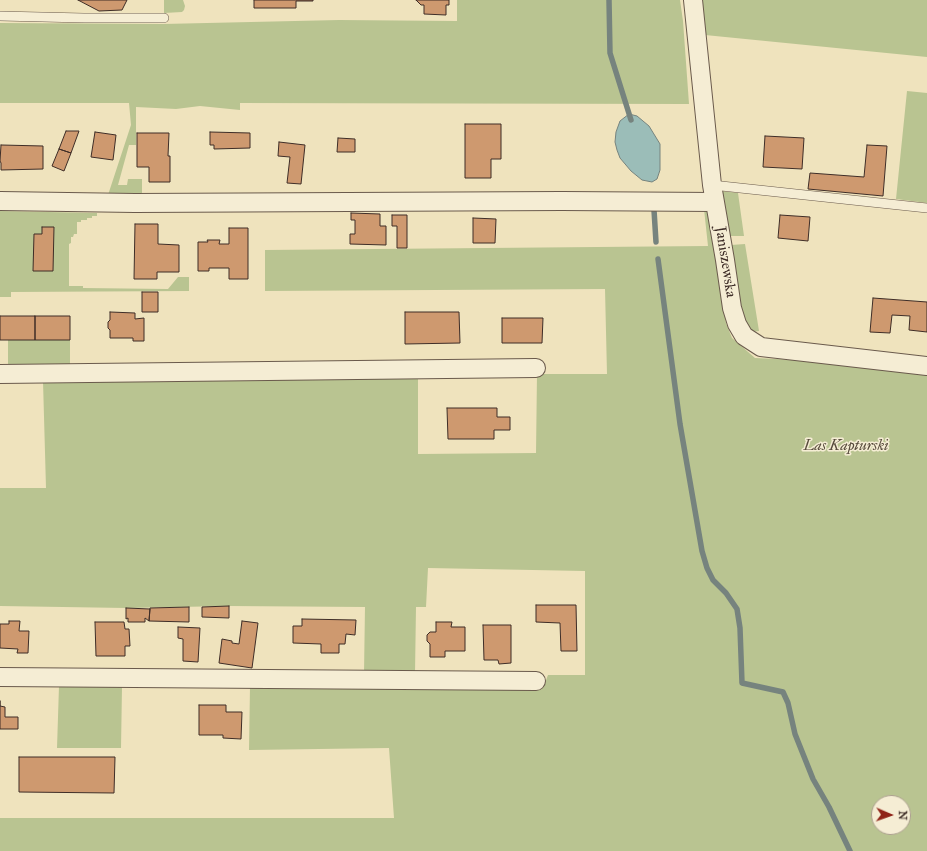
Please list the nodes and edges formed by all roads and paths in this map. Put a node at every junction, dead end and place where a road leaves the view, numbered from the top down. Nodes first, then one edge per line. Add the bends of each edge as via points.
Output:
1 (693, 0) edge
2 (0, 16) edge
3 (164, 18) dead end
4 (714, 193) junction
5 (0, 200) edge
6 (927, 208) edge
7 (927, 366) edge
8 (536, 368) dead end
9 (0, 374) edge
10 (0, 677) edge
11 (536, 681) dead end

1 - 4 street, Janiszewska
2 - 3 lane
4 - 5 street via 562,201 135,203
4 - 6 lane
4 - 7 street, Janiszewska via 732,308 744,336 760,347
8 - 9 street
10 - 11 street

